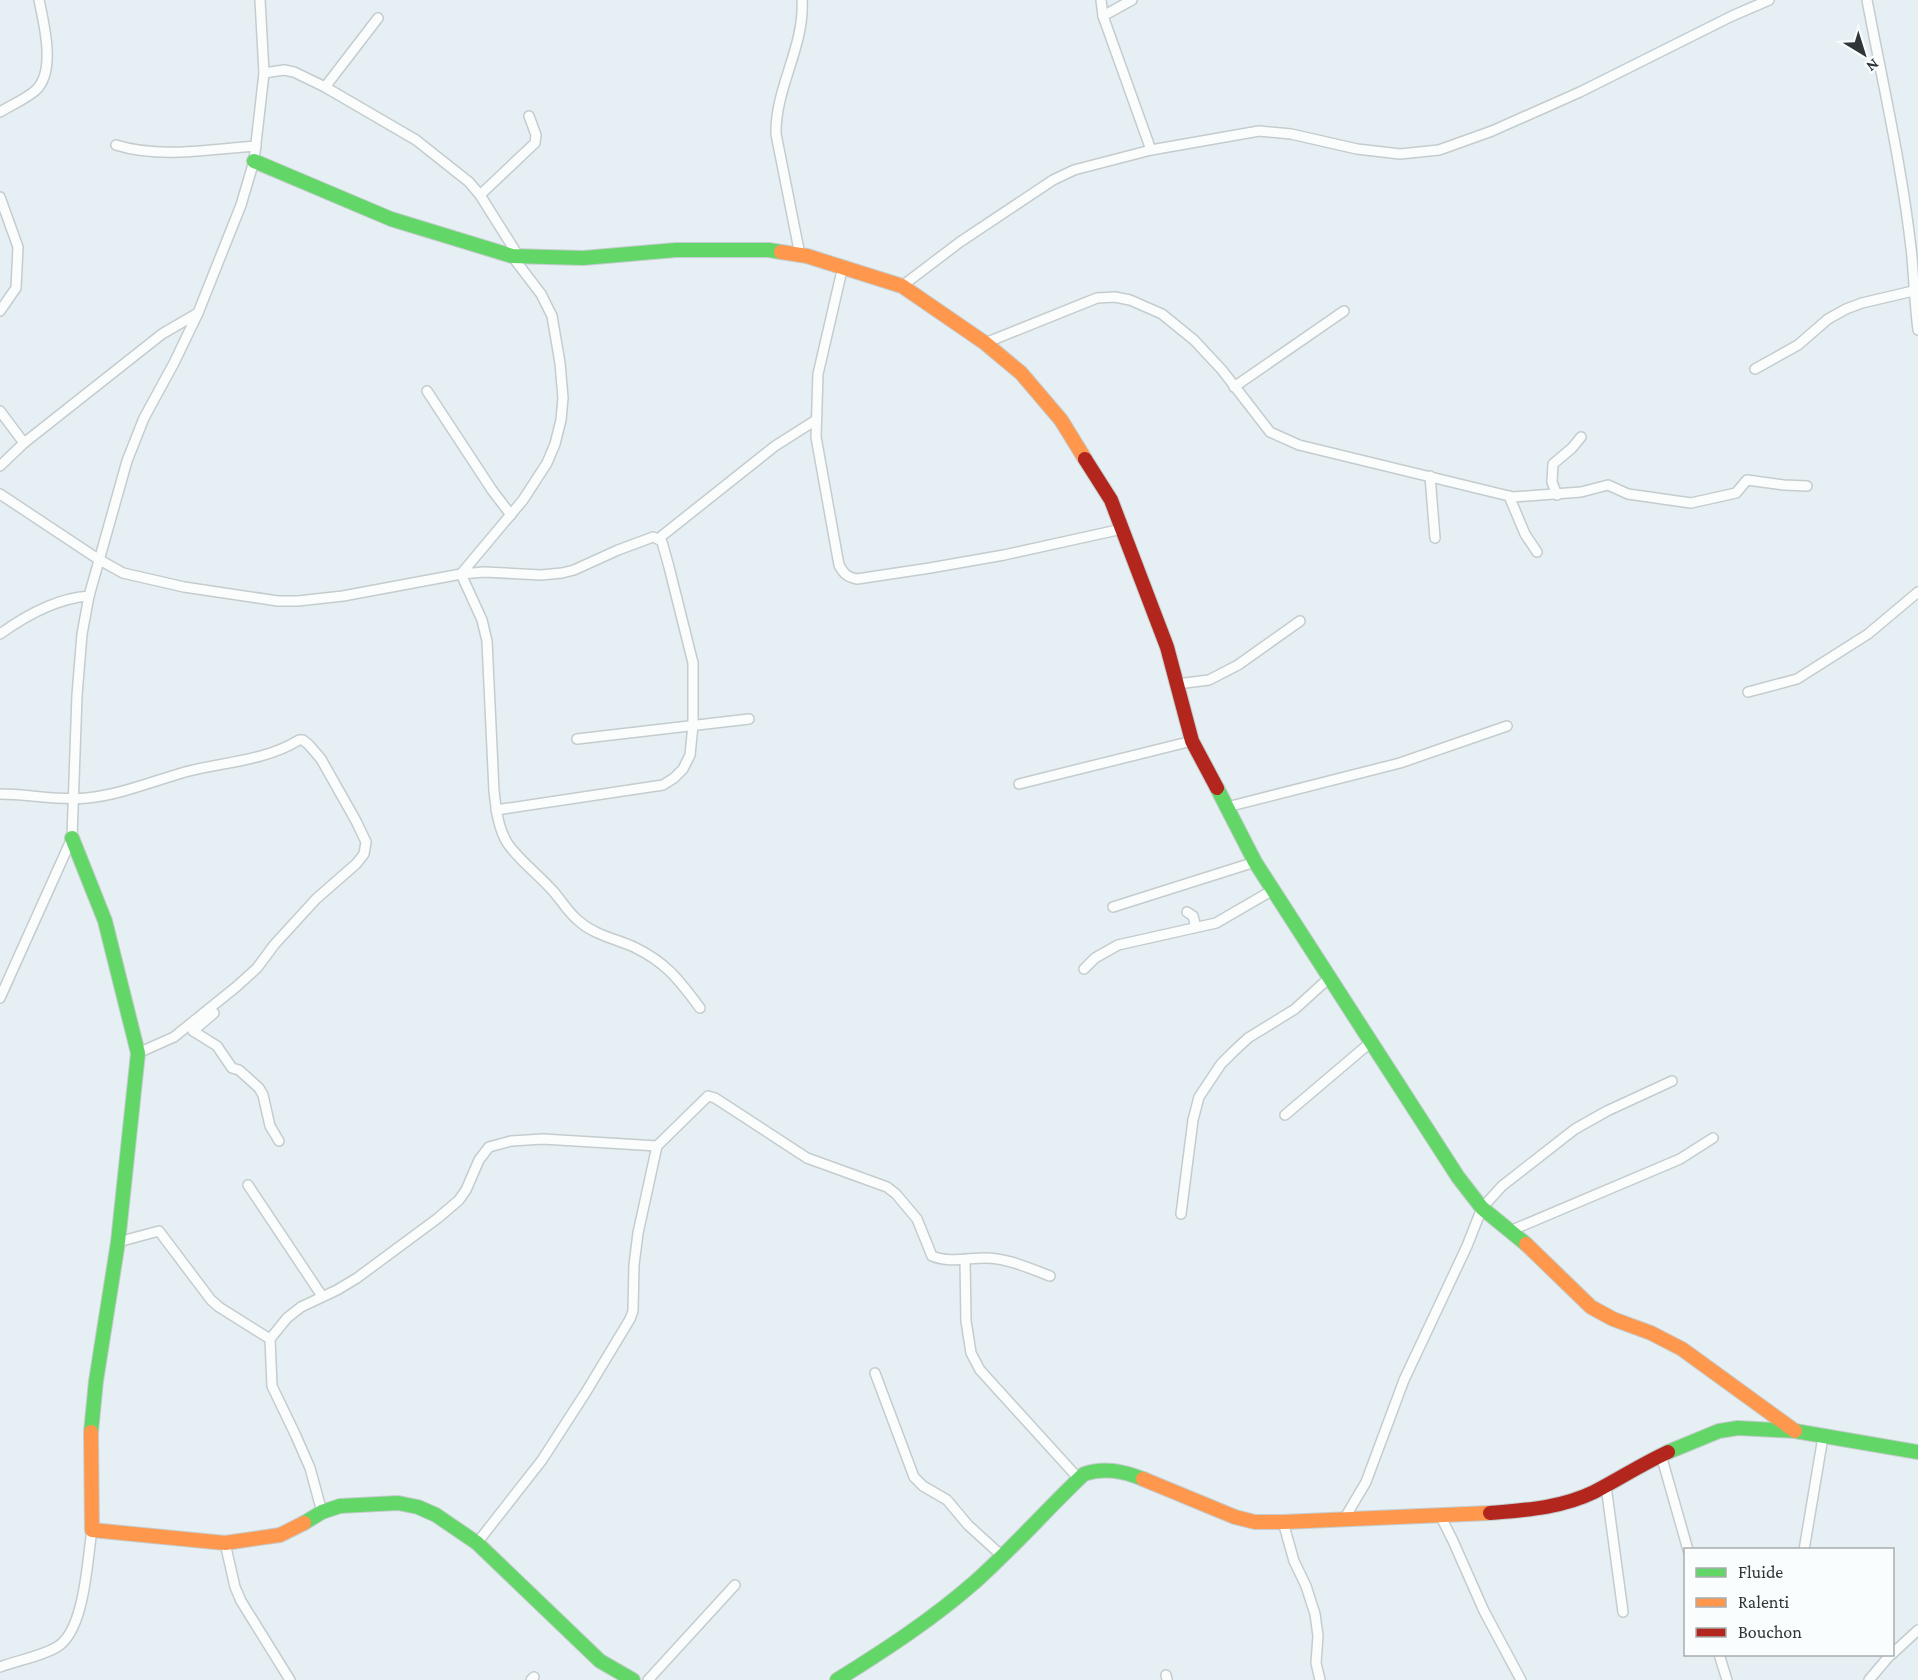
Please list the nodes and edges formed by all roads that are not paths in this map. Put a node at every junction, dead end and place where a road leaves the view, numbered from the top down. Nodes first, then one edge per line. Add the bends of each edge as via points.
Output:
1 (39, 0) edge
2 (260, 0) edge
3 (802, 0) edge
4 (1101, 0) edge
5 (1132, 0) edge
6 (1769, 0) edge
7 (1867, 0) edge
8 (1103, 16) junction
9 (378, 18) dead end
10 (264, 73) junction
11 (325, 87) junction
12 (0, 112) edge
13 (529, 116) dead end
14 (116, 145) dead end
15 (256, 146) junction
16 (1151, 150) junction
17 (254, 160) junction
18 (480, 195) junction
19 (0, 197) edge
20 (800, 255) junction
21 (515, 256) junction
22 (843, 266) junction
23 (902, 286) junction
24 (1913, 291) junction
25 (0, 310) edge
26 (1344, 311) dead end
27 (198, 313) junction
28 (1918, 330) edge
29 (985, 343) junction
30 (1755, 369) dead end
31 (1234, 387) junction
32 (427, 391) dead end
33 (0, 411) edge
34 (816, 420) junction
35 (1581, 437) dead end
36 (24, 443) junction
37 (0, 466) edge
38 (1430, 476) junction
39 (1807, 486) dead end
40 (0, 494) edge
41 (1557, 495) junction
42 (1509, 496) junction
43 (511, 514) junction
44 (1122, 528) junction
45 (1435, 538) dead end
46 (658, 539) junction
47 (1537, 552) dead end
48 (98, 559) junction
49 (461, 574) junction
50 (1918, 592) edge
51 (89, 596) junction
52 (1300, 621) dead end
53 (0, 634) edge
54 (1177, 684) junction
55 (1748, 692) dead end
56 (748, 719) dead end
57 (693, 725) junction
58 (1507, 726) dead end
59 (577, 739) dead end
60 (1192, 741) junction
61 (1019, 784) dead end
62 (0, 794) edge
63 (74, 799) junction
64 (1227, 807) junction
65 (496, 810) junction
66 (72, 838) junction
67 (1255, 862) junction
68 (1273, 890) junction
69 (1113, 907) dead end
70 (1187, 912) dead end
71 (1196, 927) junction
72 (1084, 969) dead end
73 (1329, 978) junction
74 (0, 998) edge
75 (700, 1008) dead end
76 (209, 1009) junction
77 (1371, 1042) junction
78 (138, 1053) junction
79 (1672, 1081) dead end
80 (1285, 1115) dead end
81 (1713, 1138) dead end
82 (279, 1141) dead end
83 (657, 1146) junction
84 (248, 1185) dead end
85 (1482, 1208) junction
86 (1181, 1214) dead end
87 (1510, 1230) junction
88 (118, 1242) junction
89 (965, 1260) junction
90 (1050, 1276) dead end
91 (322, 1296) junction
92 (270, 1339) junction
93 (875, 1373) dead end
94 (1795, 1431) junction
95 (1823, 1437) junction
96 (1918, 1452) edge
97 (1661, 1455) junction
98 (1079, 1479) junction
99 (1606, 1486) junction
100 (322, 1512) junction
101 (1440, 1515) junction
102 (1344, 1521) junction
103 (1283, 1522) junction
104 (92, 1530) junction
105 (225, 1543) junction
106 (477, 1543) junction
107 (1687, 1548) edge
108 (1804, 1548) edge
109 (1001, 1555) junction
110 (735, 1584) dead end
111 (1623, 1612) dead end
112 (1918, 1630) edge
113 (1894, 1652) edge
114 (1720, 1656) edge
115 (1890, 1656) edge
116 (0, 1667) edge
117 (290, 1680) edge
118 (633, 1680) edge
119 (648, 1680) edge
120 (837, 1680) edge
121 (1320, 1680) edge
122 (1521, 1680) edge
123 (1727, 1680) edge
124 (1869, 1680) edge

1 - 12 street via 48,64 45,76 36,90
2 - 10 street
3 - 20 street via 796,45 776,118
4 - 8 street
5 - 8 street
6 - 16 street via 1536,112 1439,150 1400,154 1259,130
7 - 24 street via 1899,174
8 - 16 street
9 - 11 street
10 - 11 street via 294,72
10 - 15 street
11 - 18 street via 416,140
13 - 18 street via 535,142
14 - 15 street via 137,152
15 - 17 street
16 - 23 street via 1074,170 1053,180
17 - 21 street via 391,219
17 - 27 street
18 - 21 street
19 - 25 street via 18,247 16,288
20 - 21 street via 769,250 676,250 583,258
20 - 22 street
21 - 43 street via 552,316 563,398 561,420 547,463
22 - 23 street
22 - 34 street via 818,374
23 - 29 street
24 - 28 street
24 - 30 street via 1846,309 1798,345
26 - 31 street
27 - 36 street via 162,334
27 - 48 street via 144,418
29 - 31 street via 1097,298 1115,297 1162,314 1194,340
29 - 44 street via 1020,373 1061,420 1112,500
31 - 38 street via 1263,425 1277,436 1299,445
32 - 43 street
33 - 36 street
34 - 44 street via 839,565 849,577 857,579 1004,555
34 - 46 street via 775,446
35 - 41 street via 1553,464 1552,482
36 - 37 street
38 - 42 street
38 - 45 street
39 - 41 street via 1747,480 1736,493 1691,503 1628,494 1608,485
40 - 48 street
41 - 42 street
42 - 47 street
43 - 49 street
44 - 54 street
46 - 49 street via 653,537 562,573
46 - 57 street via 662,542 693,663
48 - 49 street via 123,573 156,581 278,601 317,600
48 - 51 street
49 - 65 street via 487,641
50 - 55 street via 1868,634 1797,679
51 - 53 street via 76,596 50,606
51 - 63 street via 77,695
52 - 54 street via 1238,665 1209,680
54 - 60 street
56 - 57 street
57 - 59 street
57 - 65 street via 688,761 663,786
58 - 64 street via 1400,763
60 - 61 street
60 - 64 street
62 - 63 street
63 - 66 street
63 - 76 street via 276,752 299,740 321,759 366,842 364,854 316,899 257,968
64 - 67 street
65 - 75 street via 509,845 579,922 664,964
66 - 74 street
66 - 78 street via 105,921
67 - 68 street
67 - 69 street
68 - 71 street via 1216,923
68 - 73 street
70 - 71 street via 1193,916
71 - 72 street via 1118,945
73 - 77 street
73 - 86 street via 1295,1009 1248,1038 1221,1064 1199,1097
76 - 78 street via 174,1037
76 - 82 street via 214,1013 193,1031 217,1046 232,1068 259,1089 270,1126
77 - 80 street
77 - 85 street
78 - 88 street
79 - 85 street via 1575,1129 1502,1186
81 - 87 street via 1680,1159
83 - 89 street via 705,1098 715,1098 807,1158 887,1187 917,1219 932,1256
83 - 91 street via 543,1139 489,1147 466,1190 450,1208 357,1278
83 - 106 street via 638,1233 630,1319 542,1460
84 - 91 street
85 - 87 street
85 - 102 street via 1404,1380 1366,1482
87 - 94 street via 1591,1307 1682,1349
88 - 92 street via 159,1231 219,1307
88 - 104 street via 90,1438
89 - 90 street via 1002,1260
89 - 98 street via 971,1353 980,1370
91 - 92 street via 287,1318
92 - 100 street via 272,1386 310,1468
93 - 109 street via 914,1477 947,1500
94 - 95 street
94 - 97 street via 1719,1431
95 - 96 street
95 - 108 street
97 - 99 street
97 - 107 street
98 - 103 street via 1094,1469 1118,1471 1252,1521
98 - 109 street
99 - 101 street via 1574,1500 1533,1510
99 - 111 street
100 - 105 street via 280,1535
100 - 106 street via 369,1503 418,1506
101 - 102 street
101 - 122 street
102 - 103 street
103 - 121 street via 1315,1614
104 - 105 street
104 - 116 street via 80,1614 68,1636 58,1646
105 - 117 street via 241,1601
106 - 118 street via 600,1661
109 - 120 street via 936,1614
110 - 119 street
112 - 113 street
114 - 123 street
115 - 124 street

